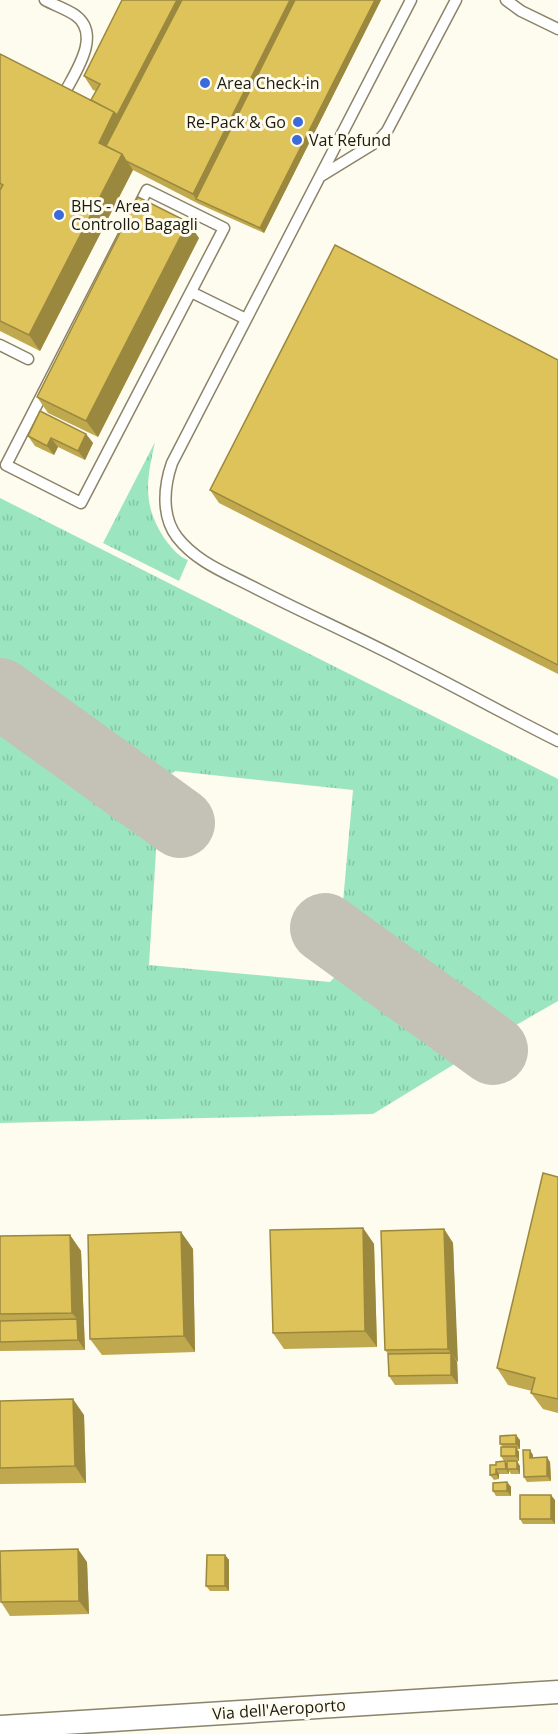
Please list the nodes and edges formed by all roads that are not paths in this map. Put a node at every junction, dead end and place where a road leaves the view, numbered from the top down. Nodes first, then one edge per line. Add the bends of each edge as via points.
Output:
1 (45, 0) edge
2 (411, 0) edge
3 (456, 0) edge
4 (506, 0) edge
5 (558, 29) edge
6 (65, 92) edge
7 (321, 176) junction
8 (191, 292) junction
9 (246, 319) junction
10 (0, 345) edge
11 (28, 359) dead end
12 (3, 464) edge
13 (558, 741) edge
14 (558, 1692) edge
15 (0, 1727) edge

1 - 6 lane via 76,16 86,28 86,47
2 - 7 lane
3 - 7 lane via 387,130 378,141
4 - 5 lane
7 - 9 lane
8 - 9 lane
8 - 12 lane via 81,502
8 - 12 lane via 224,228 147,190
9 - 13 lane via 167,477 165,498 175,534 193,554 213,566
10 - 11 lane
14 - 15 street, Via dell'Aeroporto

